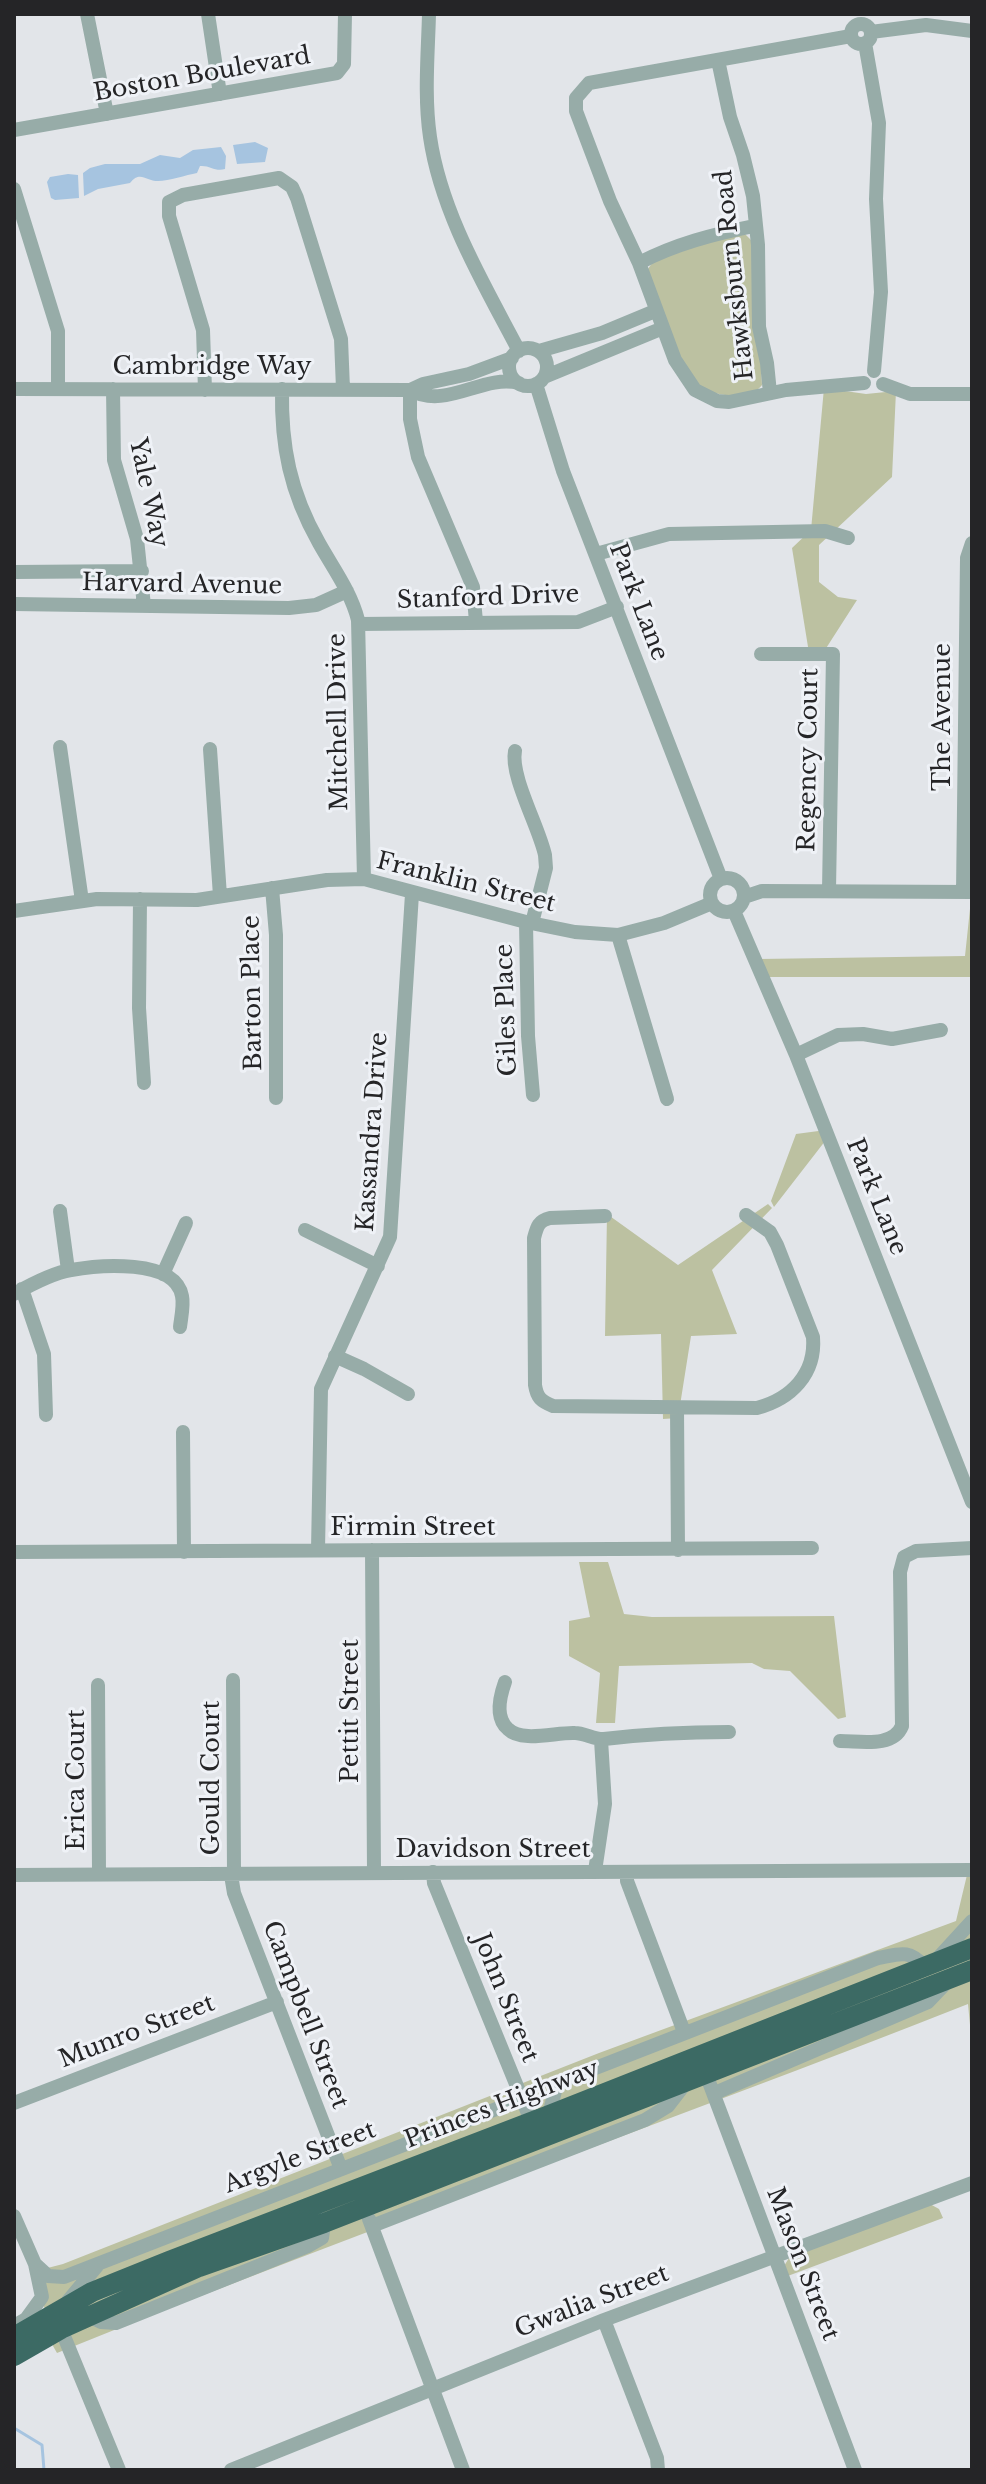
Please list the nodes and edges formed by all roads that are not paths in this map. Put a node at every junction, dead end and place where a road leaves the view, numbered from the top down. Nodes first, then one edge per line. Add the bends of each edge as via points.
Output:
1 (87, 14) edge
2 (208, 14) edge
3 (345, 14) edge
4 (429, 14) edge
5 (861, 30) edge
6 (972, 31) edge
7 (718, 60) junction
8 (220, 94) junction
9 (107, 114) junction
10 (14, 130) edge
11 (14, 189) edge
12 (754, 226) junction
13 (639, 263) junction
14 (655, 311) junction
15 (663, 328) junction
16 (589, 337) junction
17 (539, 351) junction
18 (516, 354) junction
19 (595, 355) junction
20 (879, 377) junction
21 (540, 381) junction
22 (519, 383) junction
23 (14, 389) edge
24 (58, 389) junction
25 (113, 389) junction
26 (282, 389) junction
27 (343, 389) junction
28 (205, 390) junction
29 (410, 390) junction
30 (770, 393) junction
31 (972, 394) edge
32 (848, 538) dead end
33 (972, 543) edge
34 (596, 554) junction
35 (142, 571) junction
36 (14, 572) edge
37 (347, 591) junction
38 (14, 604) edge
39 (144, 606) junction
40 (617, 607) junction
41 (476, 622) junction
42 (359, 624) junction
43 (761, 654) dead end
44 (60, 747) dead end
45 (210, 749) dead end
46 (515, 751) dead end
47 (364, 879) junction
48 (721, 879) junction
49 (738, 881) junction
50 (272, 888) junction
51 (829, 890) junction
52 (762, 891) junction
53 (968, 892) edge
54 (412, 894) junction
55 (220, 896) junction
56 (744, 897) junction
57 (140, 899) junction
58 (82, 901) junction
59 (712, 903) junction
60 (14, 911) edge
61 (734, 911) junction
62 (529, 922) junction
63 (618, 935) junction
64 (941, 1030) dead end
65 (796, 1055) junction
66 (144, 1083) dead end
67 (533, 1095) dead end
68 (276, 1098) dead end
69 (667, 1099) dead end
70 (60, 1211) dead end
71 (746, 1215) dead end
72 (605, 1216) dead end
73 (186, 1223) dead end
74 (305, 1230) dead end
75 (378, 1266) junction
76 (68, 1270) junction
77 (163, 1274) junction
78 (18, 1291) edge
79 (180, 1327) dead end
80 (335, 1356) junction
81 (408, 1394) dead end
82 (677, 1408) junction
83 (46, 1415) dead end
84 (183, 1432) dead end
85 (967, 1471) edge
86 (972, 1502) edge
87 (812, 1548) dead end
88 (972, 1548) edge
89 (318, 1550) junction
90 (372, 1550) junction
91 (678, 1550) junction
92 (14, 1552) edge
93 (184, 1552) junction
94 (233, 1680) dead end
95 (505, 1682) dead end
96 (98, 1685) dead end
97 (729, 1732) dead end
98 (601, 1740) junction
99 (840, 1741) dead end
100 (972, 1870) edge
101 (595, 1871) junction
102 (374, 1872) junction
103 (433, 1872) junction
104 (627, 1872) junction
105 (99, 1874) junction
106 (14, 1875) edge
107 (232, 1875) junction
108 (972, 1921) edge
109 (972, 1948) edge
110 (928, 1964) junction
111 (963, 1977) edge
112 (277, 2002) junction
113 (684, 2032) junction
114 (703, 2083) junction
115 (522, 2099) junction
116 (14, 2103) edge
117 (540, 2125) junction
118 (341, 2169) junction
119 (972, 2183) edge
120 (362, 2205) junction
121 (14, 2216) edge
122 (320, 2218) junction
123 (261, 2226) junction
124 (777, 2257) junction
125 (35, 2264) junction
126 (97, 2266) junction
127 (199, 2267) junction
128 (88, 2287) junction
129 (89, 2316) junction
130 (604, 2320) junction
131 (57, 2321) junction
132 (14, 2326) edge
133 (14, 2337) edge
134 (14, 2356) edge
135 (431, 2389) junction
136 (119, 2470) edge
137 (231, 2470) edge
138 (463, 2470) edge
139 (658, 2470) edge
140 (855, 2470) edge

1 - 9 street
2 - 8 street
3 - 8 street, Boston Boulevard via 344,64 337,73
4 - 18 street via 430,139 466,249
5 - 6 street via 926,25
5 - 7 street
5 - 20 street via 879,123
7 - 12 street, Hawksburn Road via 748,172
7 - 13 street via 589,83 576,98 581,126
8 - 9 street, Boston Boulevard
9 - 10 street, Boston Boulevard
11 - 24 street via 58,331
12 - 13 street via 679,245
12 - 30 street, Hawksburn Road via 759,327
13 - 14 street
14 - 15 street
14 - 16 street
15 - 19 street
15 - 30 street via 675,360 695,390 729,402
16 - 17 street
16 - 19 street
17 - 18 street
17 - 21 street via 547,362
18 - 22 street via 511,373
18 - 29 street, Cambridge Way
19 - 21 street
20 - 30 street via 867,374 864,383
20 - 31 street via 910,394
21 - 22 street
21 - 34 street, Park Lane via 563,471
22 - 29 street, Cambridge Way via 499,382 443,397
23 - 24 street, Cambridge Way
24 - 25 street, Cambridge Way
25 - 28 street, Cambridge Way
25 - 35 street, Yale Way via 114,460
26 - 27 street, Cambridge Way
26 - 28 street, Cambridge Way
26 - 37 street, Mitchell Drive via 283,446 296,491
27 - 28 street via 341,339 297,198 279,178 169,202 203,330
27 - 29 street, Cambridge Way
29 - 41 street via 418,457 473,587
32 - 34 street via 825,531 669,534
33 - 53 street, The Avenue via 967,558
34 - 40 street, Park Lane
35 - 36 street, Harvard Avenue
35 - 39 street, Yale Way
37 - 39 street, Harvard Avenue via 304,608
37 - 42 street, Mitchell Drive
38 - 39 street, Harvard Avenue
40 - 41 street, Stanford Drive via 578,622
40 - 48 street, Park Lane
41 - 42 street, Stanford Drive
42 - 47 street, Mitchell Drive
43 - 51 street, Regency Court via 833,654
44 - 58 street
45 - 55 street
46 - 62 street, Giles Place via 517,776 545,855
47 - 50 street, Franklin Street
47 - 54 street, Franklin Street
48 - 49 street
48 - 59 street via 712,886
49 - 52 street
49 - 56 street
50 - 55 street, Franklin Street
50 - 68 street, Barton Place
51 - 52 street
51 - 53 street
52 - 56 street
54 - 62 street, Franklin Street
54 - 75 street, Kassandra Drive via 390,1237
55 - 57 street, Franklin Street via 174,902
56 - 61 street
57 - 58 street, Franklin Street
57 - 66 street
58 - 60 street, Franklin Street
59 - 61 street via 724,912
59 - 63 street, Franklin Street
61 - 65 street, Park Lane
62 - 63 street, Franklin Street
62 - 67 street, Giles Place
63 - 69 street
64 - 65 street via 892,1039 838,1035
65 - 85 street, Park Lane
70 - 76 street
71 - 82 street via 770,1232 777,1245 813,1337 809,1368 788,1396 772,1404
72 - 82 street via 550,1218 537,1226 537,1396 566,1408
73 - 77 street
74 - 75 street
75 - 80 street, Kassandra Drive
76 - 77 street via 141,1267
76 - 78 street
77 - 79 street via 182,1295
78 - 83 street via 44,1354
80 - 81 street
80 - 89 street, Kassandra Drive via 321,1389
82 - 91 street
84 - 93 street
85 - 86 street, Park Lane
87 - 91 street, Firmin Street
88 - 99 street via 916,1551 904,1557 900,1738
89 - 90 street, Firmin Street
89 - 93 street, Firmin Street
90 - 91 street, Firmin Street
90 - 102 street, Pettit Street
92 - 93 street, Firmin Street
94 - 107 street, Gould Court
95 - 98 street via 501,1716 509,1731 520,1736 584,1734
96 - 105 street, Erica Court
97 - 98 street
98 - 101 street via 605,1804
100 - 104 street, Davidson Street
101 - 103 street, Davidson Street
101 - 104 street, Davidson Street
102 - 103 street, Davidson Street
102 - 107 street, Davidson Street
103 - 115 street, John Street
104 - 113 street
105 - 106 street, Davidson Street
105 - 107 street, Davidson Street
107 - 112 street, Campbell Street via 234,1893
108 - 110 street
109 - 110 highway, Princes Highway
110 - 113 street via 913,1955 878,1958
110 - 117 highway, Princes Highway
111 - 114 highway, Princes Highway
112 - 116 street, Munro Street
112 - 118 street, Campbell Street
113 - 117 street via 557,2083
114 - 117 highway, Princes Highway
114 - 120 street via 645,2120
114 - 124 street, Mason Street via 718,2108
115 - 117 street, John Street
115 - 118 street, Argyle Street
117 - 120 highway, Princes Highway
118 - 126 street, Argyle Street
119 - 124 street, Gwalia Street
120 - 122 highway, Princes Highway
120 - 123 highway, Princes Highway
120 - 135 street
121 - 125 street
122 - 123 street
122 - 127 highway, Princes Highway
122 - 129 street via 322,2238 308,2246 116,2323
123 - 128 highway, Princes Highway
124 - 130 street, Gwalia Street
124 - 140 street, Mason Street
125 - 126 street, Argyle Street via 48,2276 64,2277
125 - 132 street via 42,2297
126 - 128 street
127 - 128 highway via 100,2300
127 - 129 highway, Princes Highway
128 - 131 highway, Princes Highway
129 - 131 highway, Princes Highway
130 - 135 street, Gwalia Street
130 - 139 street
131 - 133 highway
131 - 134 highway
131 - 136 street
135 - 137 street, Gwalia Street
135 - 138 street

